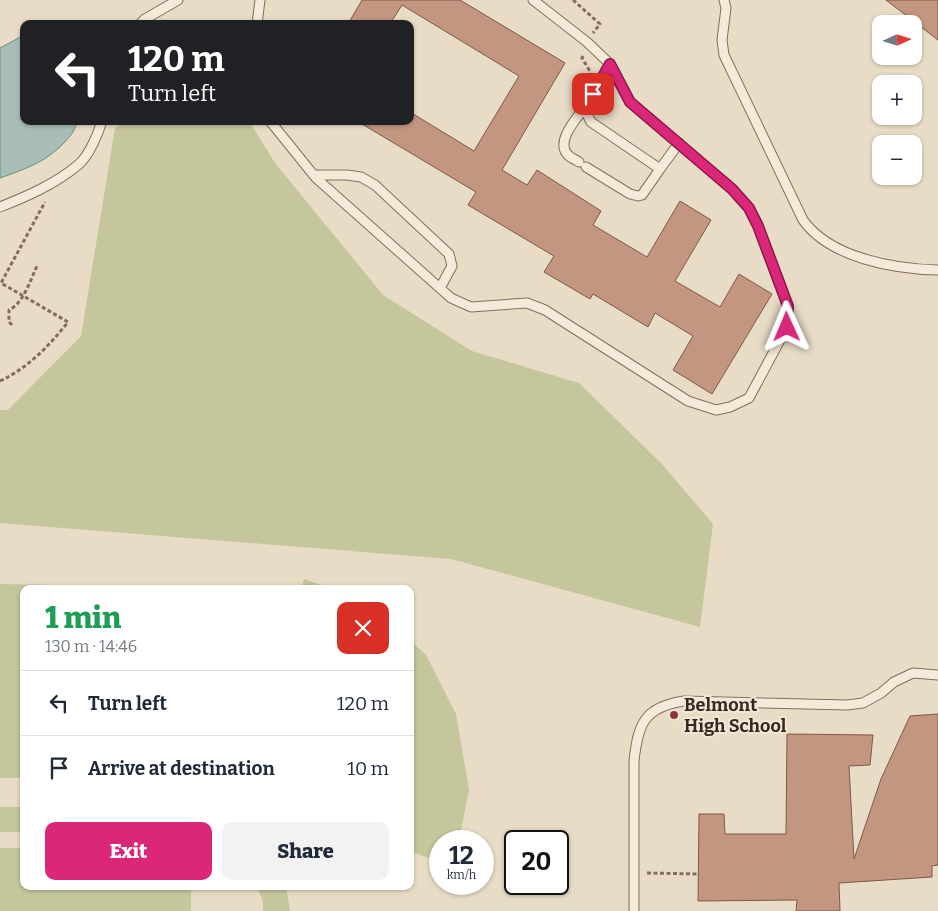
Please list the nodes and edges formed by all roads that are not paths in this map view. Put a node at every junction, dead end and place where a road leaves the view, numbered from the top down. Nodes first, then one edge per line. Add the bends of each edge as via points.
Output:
1 (178, 0) edge
2 (260, 0) edge
3 (533, 0) edge
4 (724, 0) edge
5 (144, 20) edge
6 (258, 20) edge
7 (610, 64) junction
8 (584, 108) junction
9 (101, 125) edge
10 (273, 125) edge
11 (679, 143) junction
12 (660, 169) junction
13 (314, 175) junction
14 (0, 207) edge
15 (938, 270) edge
16 (440, 288) junction
17 (938, 675) edge
18 (634, 911) edge

1 - 5 lane
2 - 6 lane
3 - 7 lane
4 - 15 lane via 724,55 810,229 832,245 856,256 889,265
7 - 8 lane
7 - 11 lane via 630,102
8 - 12 lane via 591,122
8 - 12 lane via 571,125 564,144 568,155 638,196
9 - 14 lane via 80,164 31,195
10 - 13 lane
11 - 12 lane
11 - 16 lane via 749,208 788,306 787,327 749,398 716,410 688,401 545,310 527,303 471,307 451,298
13 - 16 lane
13 - 16 lane via 361,177 376,185 449,254 452,266
17 - 18 lane via 913,673 863,703 684,702 667,704 652,712 636,739 634,761

